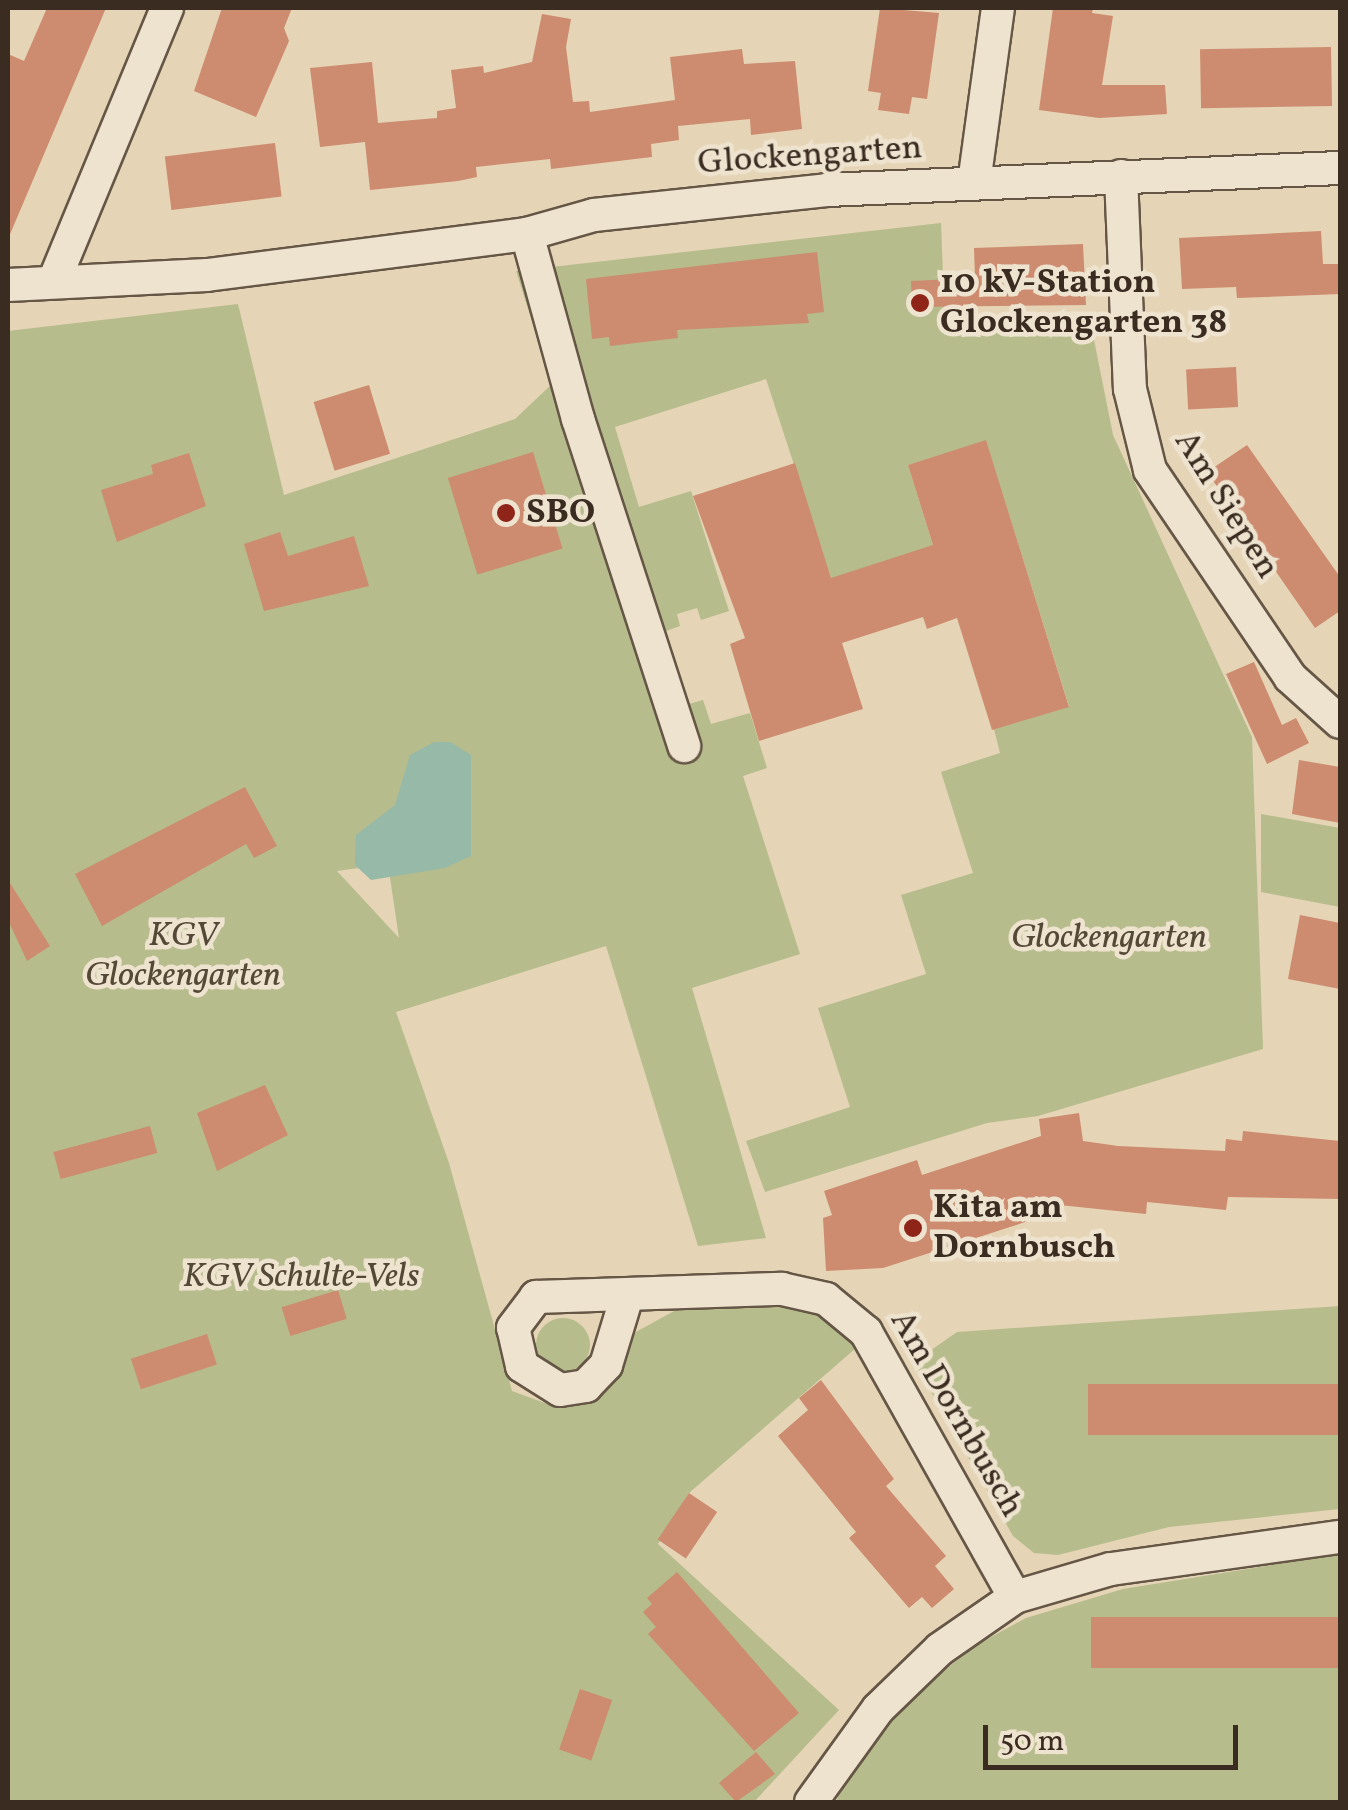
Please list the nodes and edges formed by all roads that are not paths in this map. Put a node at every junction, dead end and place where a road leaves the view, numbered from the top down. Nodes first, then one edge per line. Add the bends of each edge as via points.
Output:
1 (167, 8) edge
2 (998, 8) edge
3 (1340, 168) edge
4 (1121, 176) junction
5 (974, 183) junction
6 (527, 234) junction
7 (54, 281) junction
8 (8, 285) edge
9 (1340, 722) edge
10 (684, 746) dead end
11 (627, 1296) dead end
12 (1340, 1537) edge
13 (1015, 1597) junction
14 (811, 1802) edge

1 - 7 street
2 - 5 street
3 - 4 street, Glockengarten
4 - 5 street, Glockengarten
4 - 9 street, Am Siepen via 1130,388 1150,470 1290,677
5 - 6 street, Glockengarten via 614,212
6 - 7 street, Glockengarten via 206,275
6 - 10 street via 578,420
7 - 8 street, Glockengarten
11 - 13 street, Am Dornbusch via 782,1289 849,1312
12 - 13 street via 1111,1569
13 - 14 street via 940,1650 878,1709

